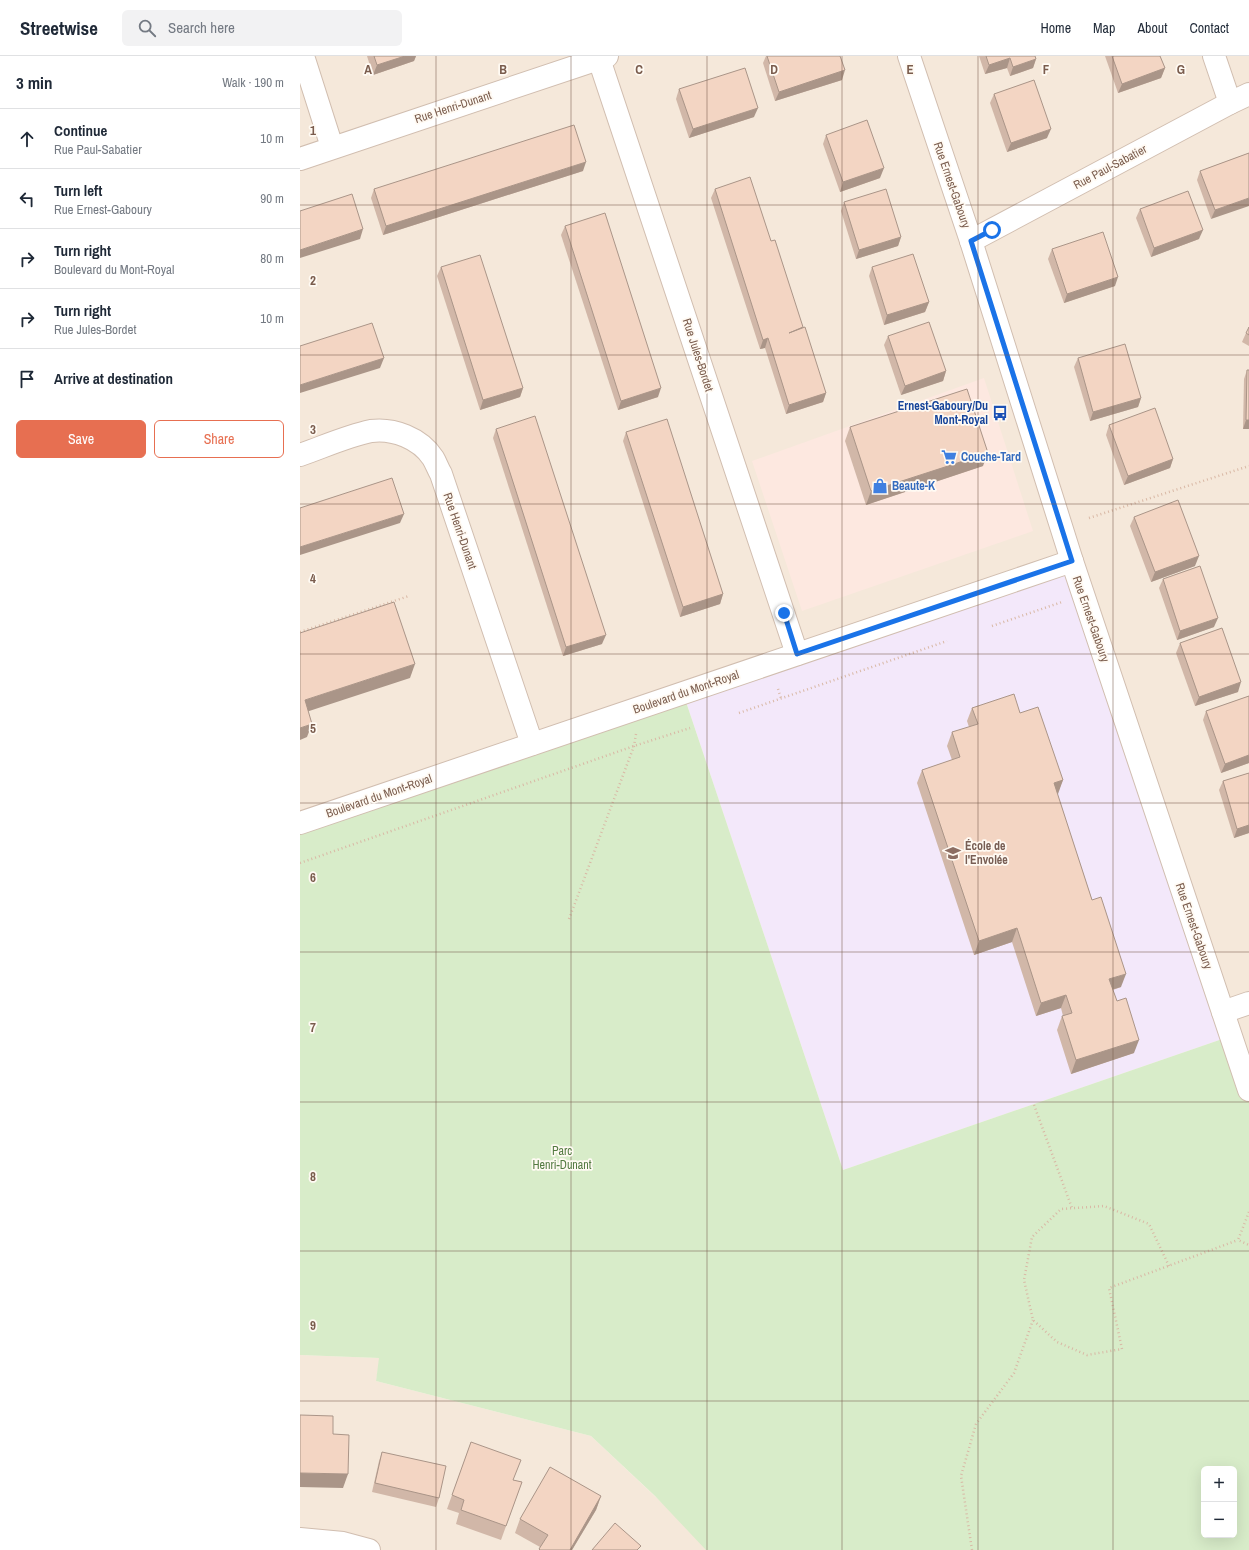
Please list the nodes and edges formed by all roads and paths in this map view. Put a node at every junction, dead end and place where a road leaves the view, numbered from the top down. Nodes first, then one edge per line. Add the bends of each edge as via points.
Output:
1 (303, 56) edge
2 (909, 56) edge
3 (1214, 56) edge
4 (601, 57) edge
5 (1249, 94) edge
6 (1230, 103) junction
7 (332, 148) junction
8 (300, 159) edge
9 (971, 241) junction
10 (300, 454) edge
11 (1249, 466) edge
12 (1088, 518) dead end
13 (1072, 561) junction
14 (409, 596) dead end
15 (1062, 602) dead end
16 (992, 626) dead end
17 (300, 632) edge
18 (947, 641) dead end
19 (797, 654) junction
20 (778, 689) dead end
21 (781, 698) junction
22 (639, 708) junction
23 (739, 713) dead end
24 (690, 728) dead end
25 (532, 744) junction
26 (634, 746) junction
27 (300, 823) edge
28 (300, 864) edge
29 (569, 919) dead end
30 (1249, 1003) edge
31 (1223, 1012) junction
32 (1249, 1090) edge
33 (1034, 1105) dead end
34 (1072, 1208) junction
35 (1249, 1212) edge
36 (1238, 1240) junction
37 (1249, 1245) edge
38 (1169, 1266) junction
39 (1033, 1320) junction
40 (300, 1539) edge
41 (369, 1550) edge
42 (972, 1550) edge

1 - 7 street
2 - 9 street, Rue Ernest-Gaboury
3 - 6 street
4 - 7 street, Rue Henri-Dunant
4 - 19 street, Rue Jules-Bordet
5 - 6 street, Rue Paul-Sabatier
6 - 9 street, Rue Paul-Sabatier
7 - 8 street, Rue Henri-Dunant
9 - 13 street, Rue Ernest-Gaboury
10 - 25 street, Rue Henri-Dunant via 371,431 388,431 407,436 421,444 433,457 441,474
11 - 12 path
13 - 19 street, Boulevard du Mont-Royal
13 - 31 street, Rue Ernest-Gaboury
14 - 17 path
15 - 16 path
18 - 21 path
19 - 22 street, Boulevard du Mont-Royal
20 - 21 path
21 - 23 path
22 - 25 street, Boulevard du Mont-Royal
22 - 26 path
24 - 26 path
25 - 27 street, Boulevard du Mont-Royal
26 - 28 path
26 - 29 path
30 - 31 street
31 - 32 street, Rue Ernest-Gaboury
33 - 34 path
34 - 38 path via 1104,1206 1149,1224
34 - 39 path via 1061,1209 1032,1237 1024,1280
35 - 36 path
36 - 37 path
36 - 38 path
38 - 39 path via 1109,1288 1122,1349 1087,1355 1057,1342
39 - 42 path via 1014,1373 976,1424 961,1476
40 - 41 street via 343,1543

